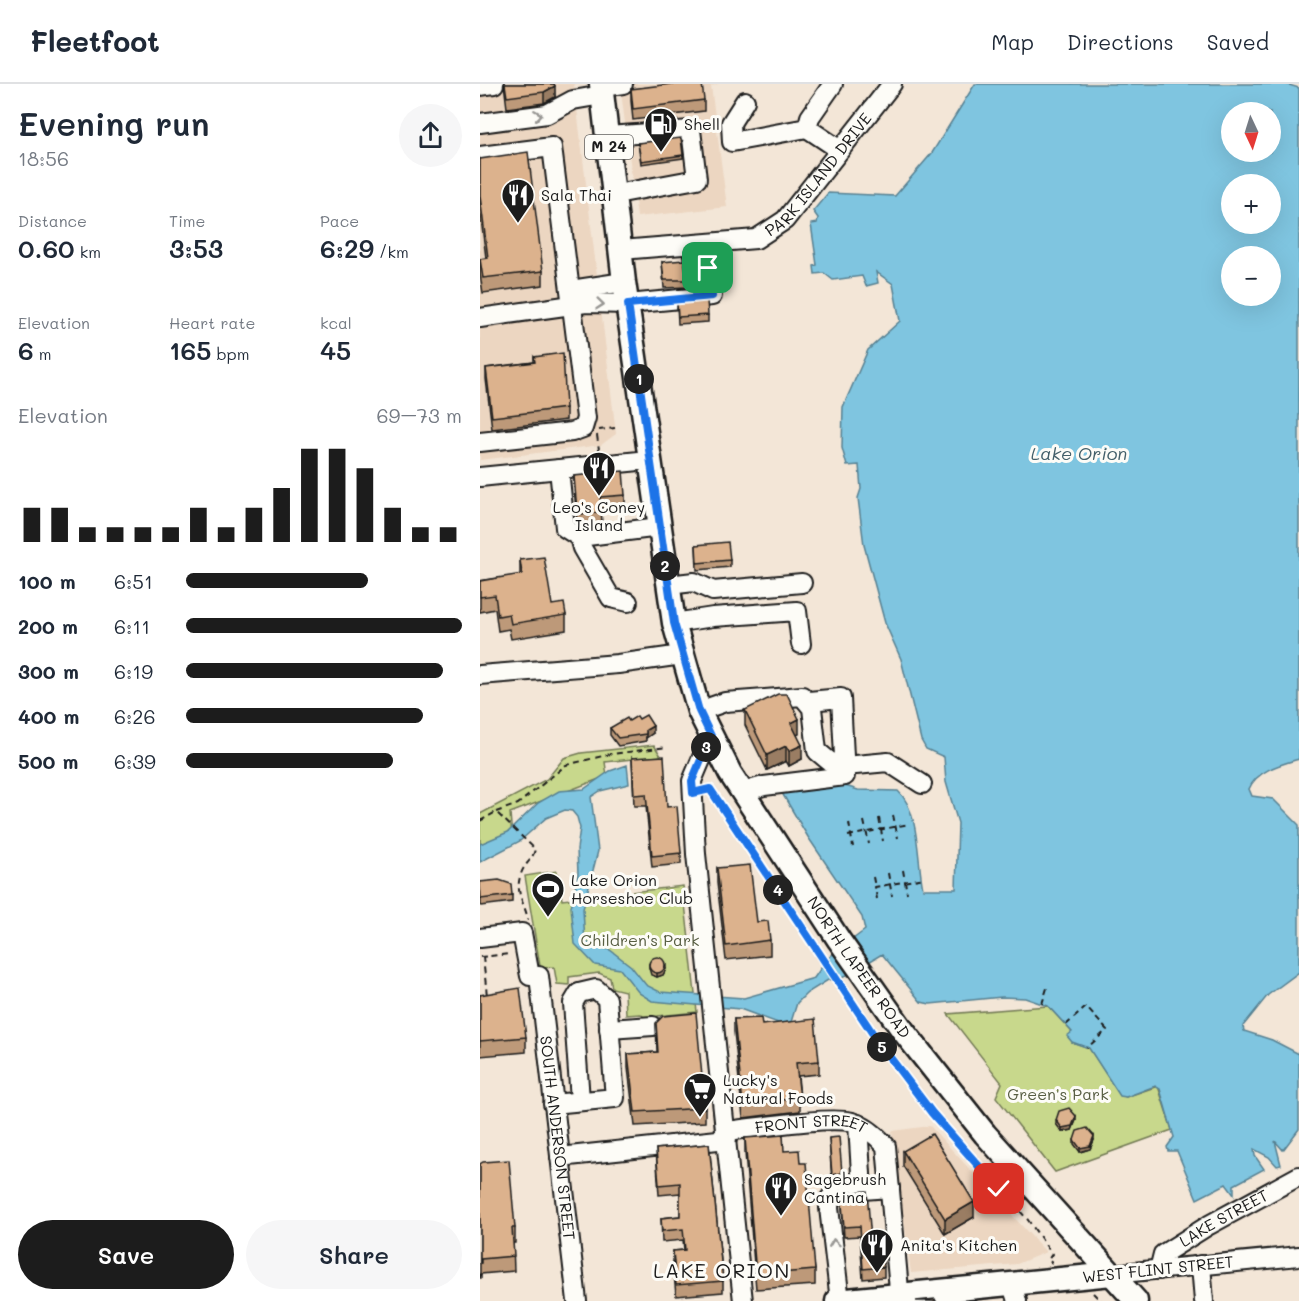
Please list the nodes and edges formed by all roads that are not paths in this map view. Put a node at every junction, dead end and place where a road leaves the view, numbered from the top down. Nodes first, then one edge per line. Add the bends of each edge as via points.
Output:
1 (494, 84) edge
2 (833, 84) edge
3 (892, 84) edge
4 (480, 86) edge
5 (607, 87) edge
6 (745, 101) dead end
7 (480, 123) edge
8 (807, 128) junction
9 (608, 136) junction
10 (840, 150) junction
11 (480, 156) edge
12 (616, 194) junction
13 (692, 245) junction
14 (621, 250) junction
15 (626, 293) junction
16 (571, 298) junction
17 (480, 318) edge
18 (480, 442) edge
19 (649, 460) junction
20 (559, 469) junction
21 (480, 477) edge
22 (660, 527) junction
23 (579, 537) junction
24 (802, 583) dead end
25 (668, 585) junction
26 (713, 591) junction
27 (628, 602) dead end
28 (713, 617) junction
29 (674, 623) junction
30 (801, 644) dead end
31 (682, 655) junction
32 (480, 675) edge
33 (808, 701) junction
34 (699, 711) junction
35 (711, 736) junction
36 (844, 766) junction
37 (922, 784) dead end
38 (743, 792) junction
39 (480, 938) edge
40 (653, 1026) dead end
41 (609, 1029) junction
42 (580, 1101) junction
43 (554, 1104) junction
44 (858, 1124) junction
45 (726, 1135) junction
46 (560, 1157) junction
47 (1299, 1176) edge
48 (890, 1188) junction
49 (862, 1190) junction
50 (1299, 1256) edge
51 (1201, 1265) junction
52 (1159, 1270) junction
53 (1112, 1274) junction
54 (1015, 1293) edge
55 (982, 1295) edge
56 (900, 1298) edge
57 (577, 1301) edge
58 (743, 1301) edge
59 (839, 1301) edge
60 (1136, 1301) edge
61 (1204, 1301) edge

1 - 4 street
2 - 8 street via 810,117
3 - 10 street, PARK ISLAND DRIVE
7 -> 5 street via 547,114
5 - 9 main road, NORTH LAPEER ROAD / M 24
6 - 8 street via 730,123 732,142
8 - 10 street
9 - 12 main road, NORTH LAPEER ROAD / M 24
9 - 12 street via 691,130 697,179
10 - 13 street, PARK ISLAND DRIVE via 785,220 756,239
11 - 16 street via 552,147
12 - 14 main road, NORTH LAPEER ROAD / M 24
13 - 14 street, PARK ISLAND DRIVE
13 - 15 street via 694,263 708,268 712,296
14 - 15 main road, NORTH LAPEER ROAD / M 24
15 - 16 street via 586,303
15 - 19 main road, NORTH LAPEER ROAD / M 24
16 - 17 street
16 - 18 street via 586,418 582,428
19 - 20 street
19 - 22 main road, NORTH LAPEER ROAD / M 24
20 - 21 street
20 - 23 street via 565,528
22 - 23 street
22 - 25 main road, NORTH LAPEER ROAD / M 24
23 - 27 street via 611,598
24 - 26 street
25 - 26 street via 694,582
25 - 29 main road, NORTH LAPEER ROAD / M 24
26 - 28 street
28 - 29 street
28 - 30 street via 796,611
29 - 31 main road, NORTH LAPEER ROAD / M 24
31 - 32 street
31 - 34 main road, NORTH LAPEER ROAD / M 24
33 - 34 street via 802,696 725,702
33 - 36 street via 817,751
33 - 36 street via 841,698
34 - 35 main road, NORTH LAPEER ROAD / M 24
35 - 38 main road, NORTH LAPEER ROAD / M 24
35 - 45 street via 692,781
36 - 37 street via 888,762
36 - 38 street via 845,776
38 - 53 main road, NORTH LAPEER ROAD / M 24 via 904,1032 985,1134
39 - 43 street, SOUTH ANDERSON STREET via 522,933 530,976 539,976
40 - 41 street
41 - 42 street via 615,1098
41 - 42 street via 605,995 596,989 579,993 573,1003
42 - 43 street
43 - 46 street, SOUTH ANDERSON STREET
44 - 45 street, FRONT STREET via 838,1121
44 - 48 street, FRONT STREET via 886,1146
44 - 49 street
45 - 46 street, FRONT STREET
45 - 58 street
46 - 57 street, SOUTH ANDERSON STREET
47 - 52 street, LAKE STREET via 1163,1254
48 - 49 street
48 - 56 street
59 -> 49 street via 830,1198 836,1192
50 - 51 street, WEST FLINT STREET
51 - 52 street, WEST FLINT STREET
51 - 61 street
52 - 53 street, WEST FLINT STREET
53 - 54 main road, WEST FLINT STREET via 1066,1278
53 - 60 main road, NORTH LAPEER ROAD / M 24
54 - 55 main road, WEST FLINT STREET
55 - 56 main road, WEST FLINT STREET
56 - 59 main road, WEST FLINT STREET

